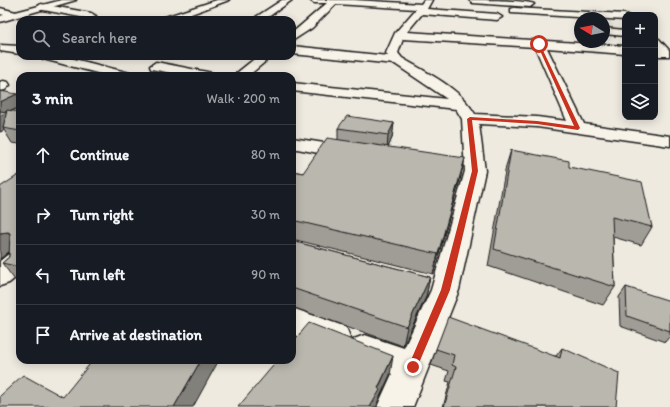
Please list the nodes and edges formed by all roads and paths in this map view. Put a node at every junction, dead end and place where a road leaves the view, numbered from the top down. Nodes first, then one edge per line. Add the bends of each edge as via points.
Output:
1 (72, 0) edge
2 (225, 0) edge
3 (288, 0) edge
4 (314, 0) edge
5 (473, 0) edge
6 (34, 1) dead end
7 (334, 1) edge
8 (54, 4) junction
9 (424, 6) edge
10 (572, 6) dead end
11 (41, 7) junction
12 (0, 12) edge
13 (13, 14) junction
14 (514, 14) junction
15 (91, 16) dead end
16 (177, 16) edge
17 (264, 16) edge
18 (622, 16) edge
19 (0, 19) edge
20 (610, 32) edge
21 (622, 33) edge
22 (296, 35) edge
23 (399, 35) junction
24 (296, 37) edge
25 (310, 38) dead end
26 (539, 44) junction
27 (658, 44) edge
28 (2, 49) edge
29 (16, 50) edge
30 (296, 50) edge
31 (622, 50) edge
32 (663, 54) edge
33 (63, 60) edge
34 (93, 60) edge
35 (167, 60) edge
36 (261, 60) edge
37 (398, 61) junction
38 (82, 65) junction
39 (156, 66) junction
40 (109, 72) edge
41 (144, 72) edge
42 (187, 72) edge
43 (245, 72) edge
44 (296, 88) edge
45 (466, 112) junction
46 (578, 128) junction
47 (670, 141) edge
48 (296, 144) edge
49 (366, 156) edge
50 (16, 262) edge
51 (0, 276) edge
52 (296, 323) edge
53 (413, 367) junction
54 (395, 407) edge

1 - 8 street
2 - 16 street
3 - 17 street
4 - 7 street
5 - 14 street
6 - 8 street
7 - 9 street
7 - 22 street
8 - 11 street
9 - 14 street
9 - 23 street
10 - 14 street
11 - 13 street
11 - 15 street
12 - 13 street
13 - 19 street
14 - 18 street
20 - 21 street
23 - 26 street
23 - 37 street via 392,51
24 - 25 street
26 - 31 street
26 - 46 street
27 - 32 street via 665,52
28 - 29 street
30 - 37 street
33 - 38 street
34 - 38 street
35 - 39 street
36 - 43 street
37 - 45 street via 452,95
38 - 40 street
39 - 41 street
39 - 42 street
44 - 45 street
45 - 46 street
45 - 53 street via 468,170
46 - 47 street
48 - 49 street
50 - 51 street
52 - 53 street
53 - 54 street

